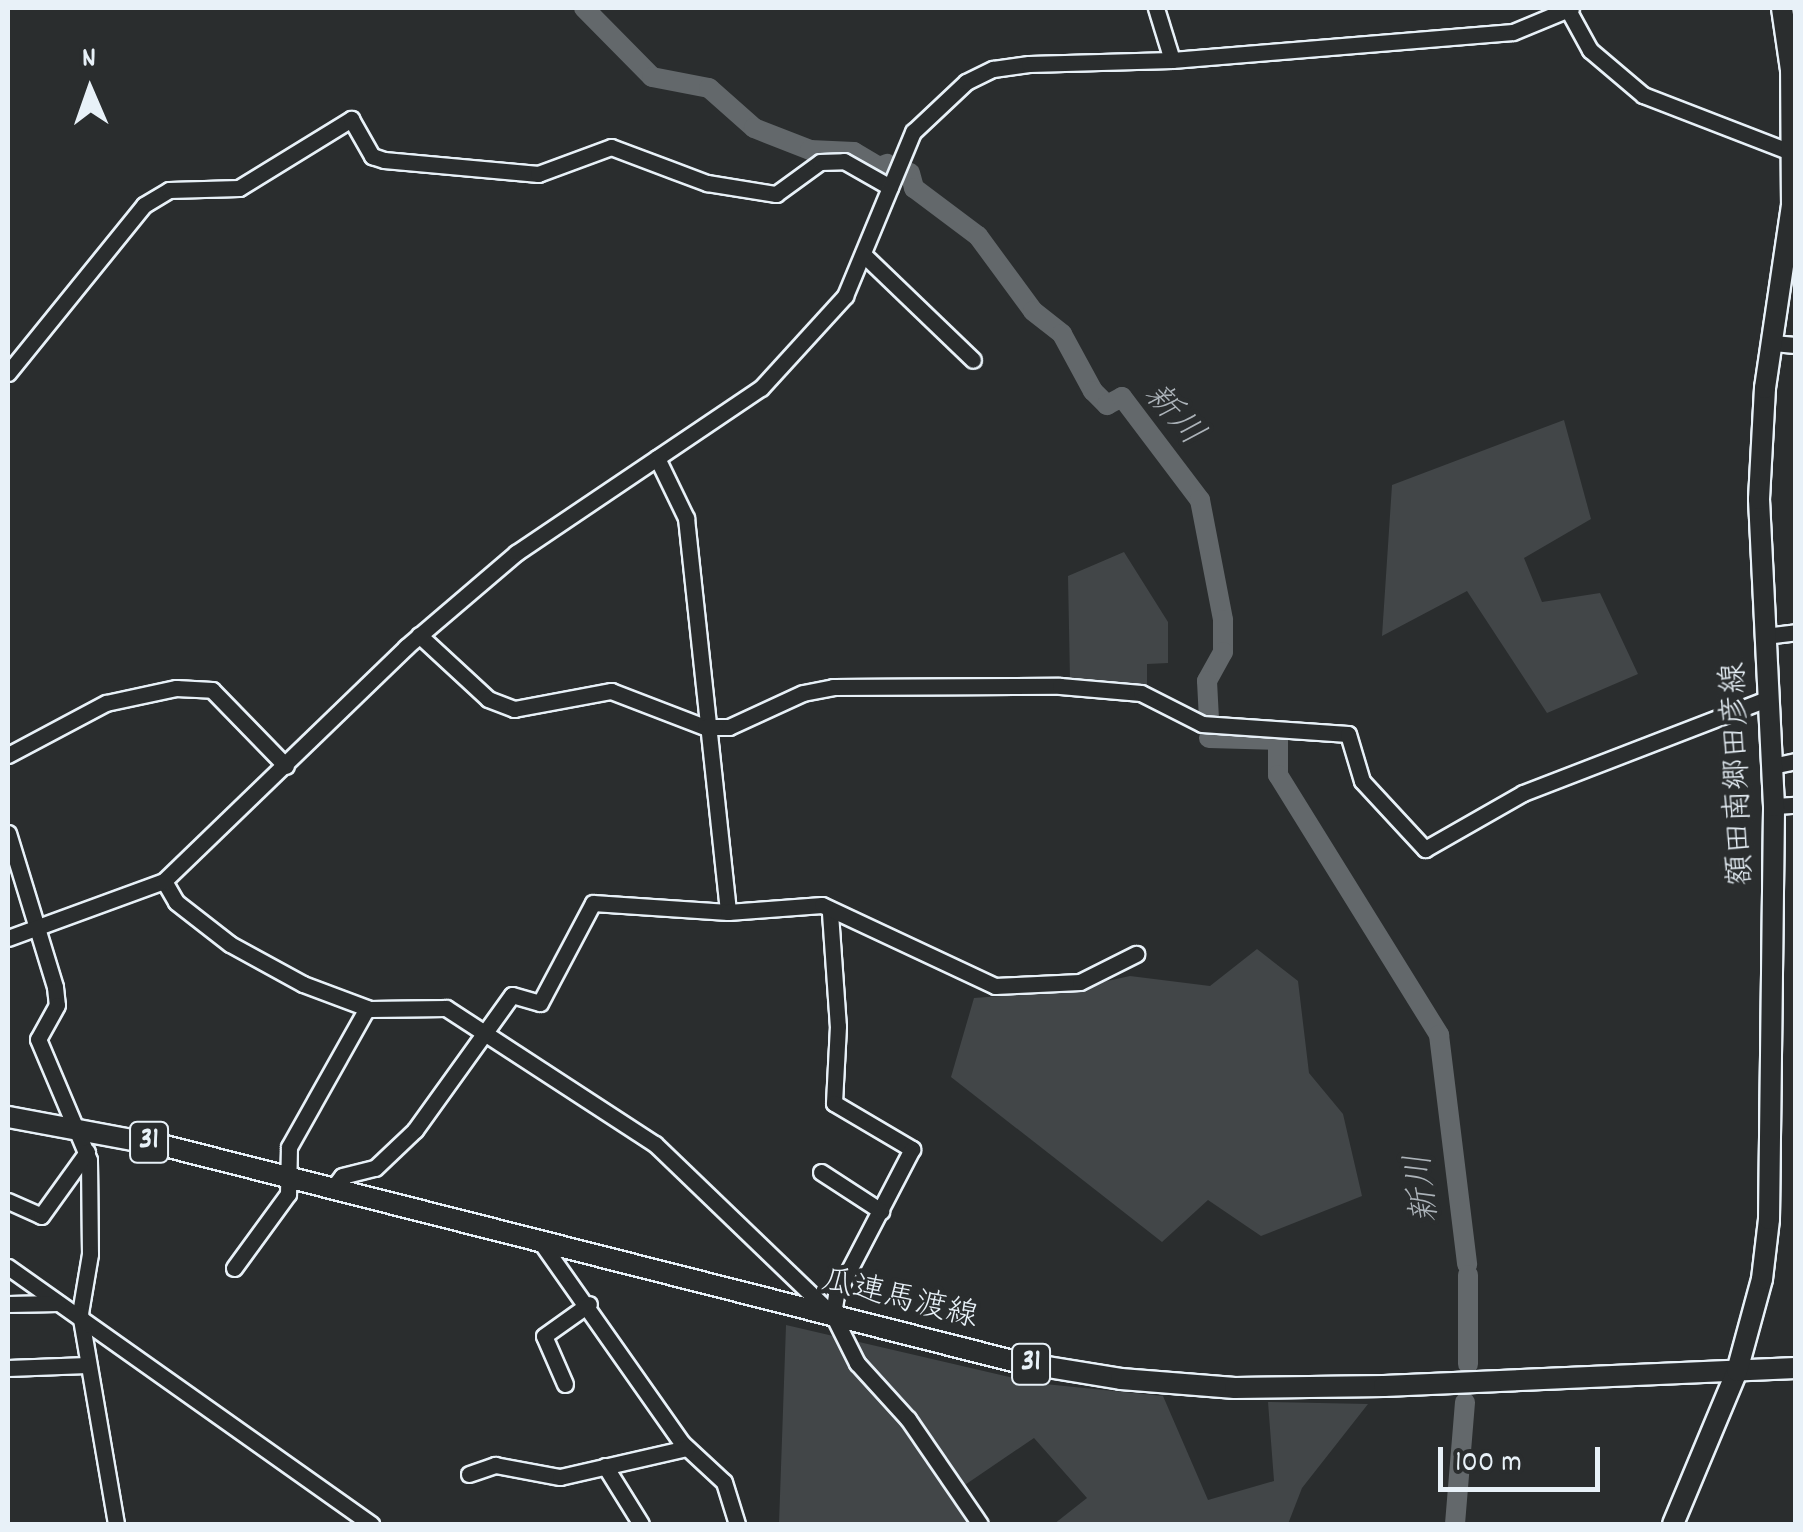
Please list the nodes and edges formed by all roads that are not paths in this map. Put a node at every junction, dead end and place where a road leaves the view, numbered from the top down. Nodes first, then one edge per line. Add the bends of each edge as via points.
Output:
1 (1156, 8) edge
2 (1782, 8) edge
3 (1568, 9) edge
4 (1172, 60) junction
5 (1793, 153) edge
6 (890, 187) junction
7 (1794, 206) edge
8 (864, 255) junction
9 (1772, 344) junction
10 (1796, 346) edge
11 (974, 360) dead end
12 (8, 373) edge
13 (657, 458) junction
14 (1796, 632) edge
15 (419, 635) junction
16 (1765, 636) junction
17 (1768, 698) junction
18 (705, 727) junction
19 (8, 754) edge
20 (1796, 761) edge
21 (286, 766) junction
22 (1772, 766) junction
23 (1785, 806) edge
24 (8, 833) edge
25 (164, 881) junction
26 (728, 912) junction
27 (830, 912) junction
28 (32, 928) junction
29 (8, 938) edge
30 (1136, 954) dead end
31 (367, 1008) junction
32 (485, 1034) junction
33 (8, 1117) edge
34 (80, 1127) junction
35 (87, 1152) junction
36 (821, 1172) dead end
37 (288, 1178) junction
38 (332, 1189) junction
39 (8, 1201) edge
40 (881, 1211) junction
41 (540, 1242) junction
42 (8, 1267) edge
43 (234, 1268) dead end
44 (59, 1303) junction
45 (8, 1304) edge
46 (589, 1304) junction
47 (80, 1313) junction
48 (833, 1315) junction
49 (87, 1365) junction
50 (8, 1368) edge
51 (1796, 1368) edge
52 (1737, 1371) junction
53 (565, 1384) dead end
54 (687, 1448) junction
55 (604, 1466) junction
56 (469, 1474) dead end
57 (116, 1524) edge
58 (371, 1524) edge
59 (641, 1524) edge
60 (737, 1524) edge
61 (980, 1524) edge
62 (1673, 1524) edge

1 - 4 street
2 - 5 main road, 額田南郷田彦線
3 - 4 street via 1513,32
3 - 5 street via 1590,50 1642,95
4 - 6 street via 993,69 934,105 913,132
5 - 7 main road, 額田南郷田彦線
6 - 8 street
6 - 12 street via 844,161 820,162 776,194 707,183 611,147 538,174 384,160 372,156 351,118 239,188 169,190 144,205
7 - 9 main road, 額田南郷田彦線
8 - 11 street
8 - 13 street via 844,296 800,352 761,388
9 - 10 street
9 - 16 main road, 額田南郷田彦線 via 1759,468
13 - 15 street via 516,553
13 - 18 street via 686,518
14 - 16 street
15 - 18 street via 488,699 514,709 611,691
15 - 21 street
16 - 17 main road, 額田南郷田彦線
17 - 18 street via 1523,793 1425,849 1362,782 1348,734 1202,724 1140,693 936,683 834,687 804,693 729,727
17 - 22 main road, 額田南郷田彦線
18 - 26 street
19 - 21 street via 106,703 176,688 212,690
20 - 22 street
21 - 25 street
22 - 23 main road, 額田南郷田彦線
23 - 52 main road, 額田南郷田彦線 via 1769,1219 1762,1279
24 - 28 street
25 - 28 street
25 - 31 street via 176,902 230,944 303,984
26 - 27 street via 802,902
26 - 32 street via 594,903 554,988 540,1003 512,994
27 - 30 street via 995,986 1080,982
27 - 40 street via 838,1026 830,1080 834,1102 912,1149
28 - 29 street
28 - 34 street via 56,1005 38,1039
31 - 32 street via 446,1008
31 - 37 street via 289,1147
32 - 38 street via 415,1130 374,1168 342,1176
32 - 48 street via 654,1144
33 - 34 main road, 瓜連馬渡線 / 31
34 - 35 street
34 - 37 main road, 瓜連馬渡線 / 31
35 - 39 street via 41,1216
35 - 47 street via 93,1190
36 - 40 street
37 - 38 main road, 瓜連馬渡線 / 31
37 - 43 street via 288,1194
38 - 41 main road, 瓜連馬渡線 / 31
40 - 48 street via 836,1295
41 - 46 street via 546,1258
41 - 48 main road, 瓜連馬渡線 / 31
42 - 44 street
44 - 45 street
44 - 47 street
46 - 53 street via 544,1336
46 - 54 street
47 - 49 street
47 - 58 street
48 - 52 main road, 瓜連馬渡線 / 31 via 1016,1362 1173,1385 1384,1386
48 - 61 street via 856,1363 908,1419
49 - 50 street
49 - 57 street
51 - 52 main road, 瓜連馬渡線 / 31
52 - 62 main road, 額田南郷田彦線
54 - 55 street
54 - 60 street via 724,1482
55 - 56 street via 560,1477 495,1466
55 - 59 street

